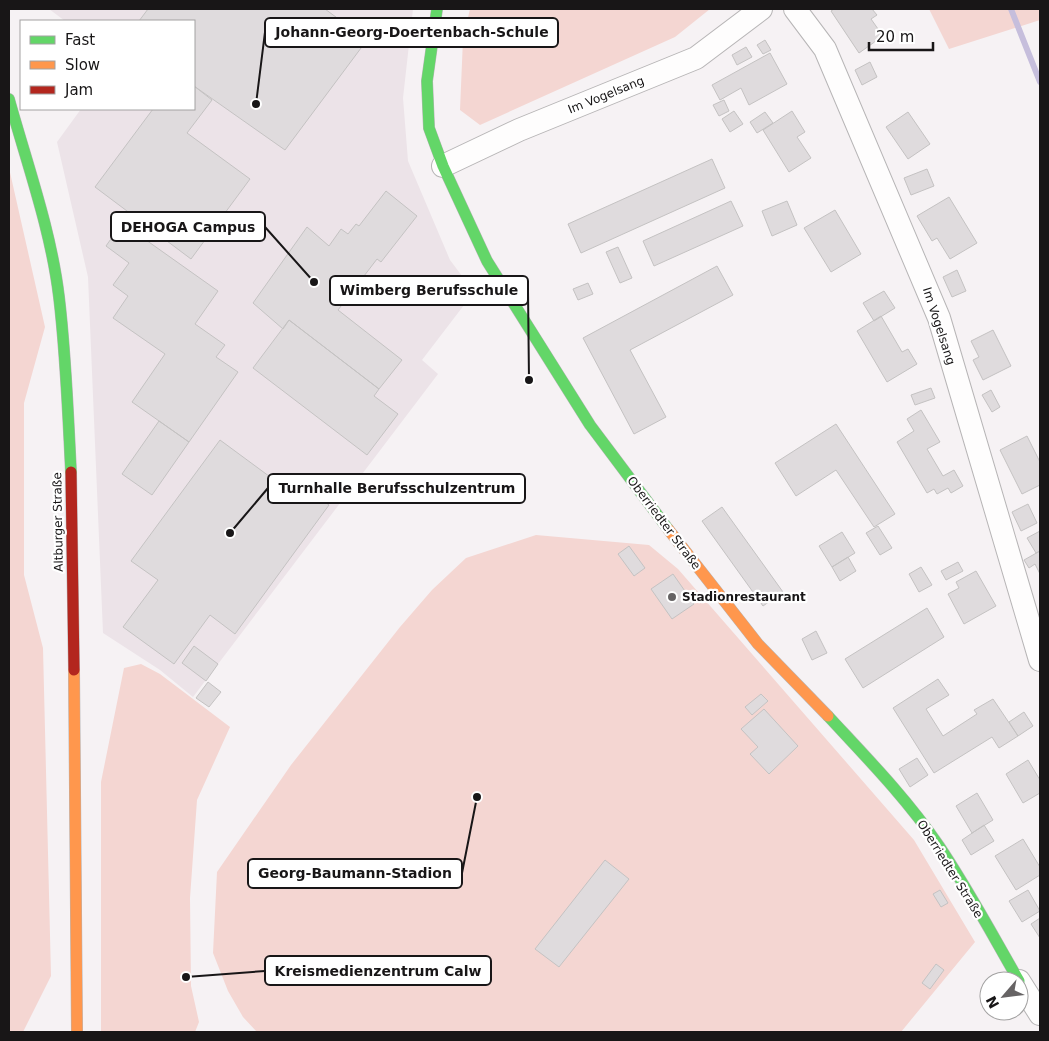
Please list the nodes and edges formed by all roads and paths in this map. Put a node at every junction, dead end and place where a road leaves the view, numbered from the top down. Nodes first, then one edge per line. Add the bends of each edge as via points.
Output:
1 (437, 9) edge
2 (761, 9) edge
3 (795, 9) edge
4 (9, 100) edge
5 (443, 166) junction
6 (1040, 660) edge
7 (1013, 971) edge
8 (1029, 997) edge
9 (1040, 1014) edge
10 (77, 1032) edge

1 - 5 street, Oberriedter Straße via 427,81 429,128
2 - 5 street, Im Vogelsang via 696,58 520,130
3 - 6 street, Im Vogelsang via 826,49 939,318
4 - 10 street, Altburger Straße via 45,227 59,296 65,360 72,499
5 - 7 street, Oberriedter Straße via 487,260 590,425 758,644 877,768 916,814 940,847
8 - 9 street, Oberriedter Straße

